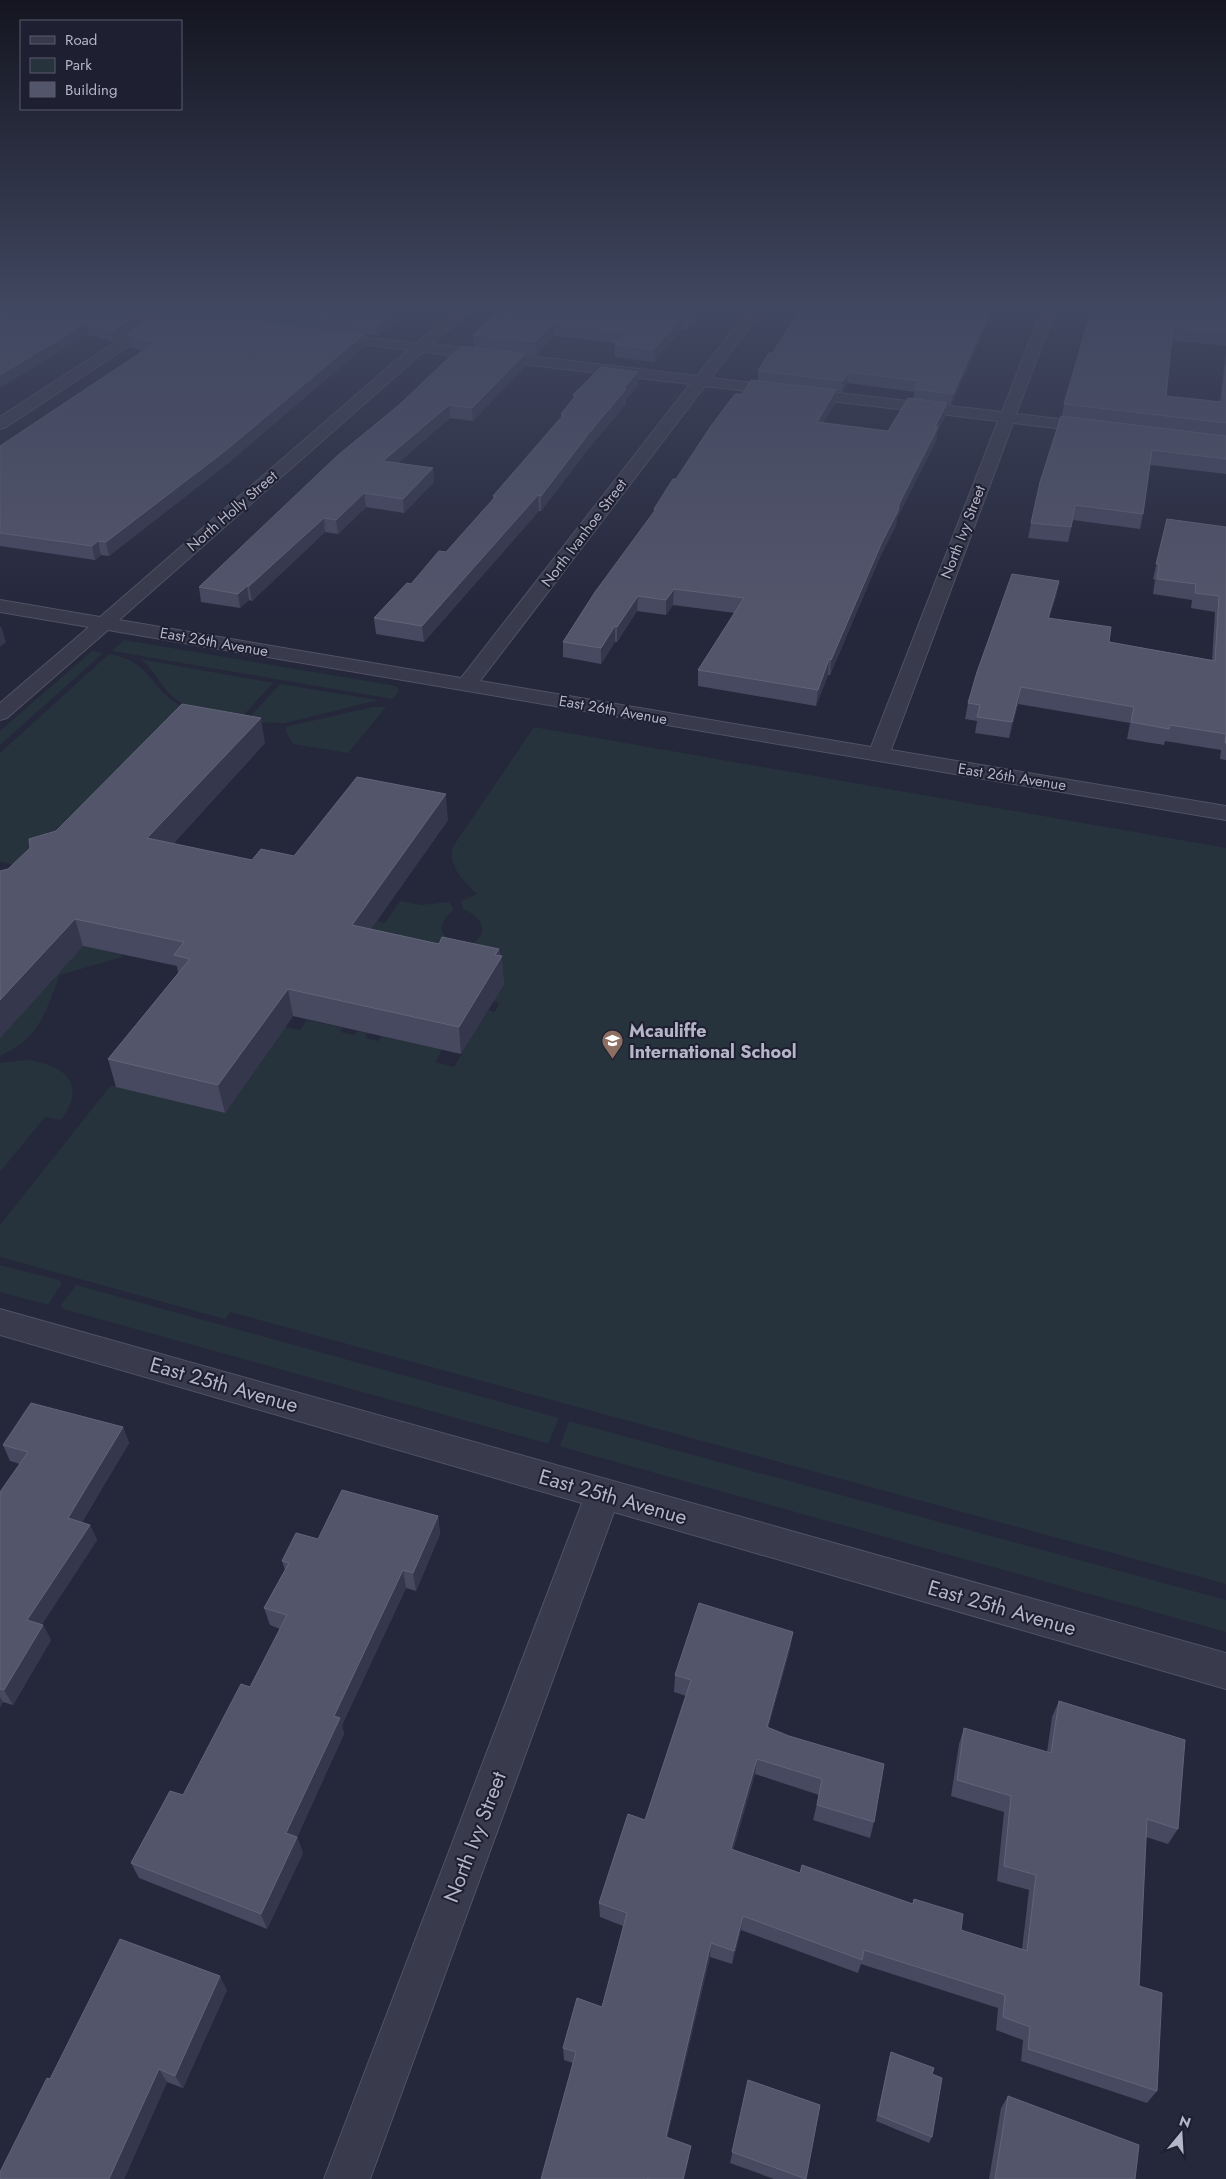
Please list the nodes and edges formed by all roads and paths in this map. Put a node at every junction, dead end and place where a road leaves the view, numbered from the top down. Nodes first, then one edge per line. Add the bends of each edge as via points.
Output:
1 (20, 411) edge
2 (348, 411) edge
3 (677, 411) edge
4 (953, 411) edge
5 (1009, 411) edge
6 (1007, 417) junction
7 (0, 424) edge
8 (1111, 430) edge
9 (0, 606) edge
10 (102, 624) junction
11 (466, 685) junction
12 (0, 714) edge
13 (878, 755) junction
14 (1226, 813) edge
15 (0, 1322) edge
16 (603, 1494) junction
17 (1226, 1671) edge
18 (347, 2179) edge

1 - 7 street
2 - 10 street, North Holly Street
3 - 11 street, North Ivanhoe Street
4 - 6 street
5 - 6 street, North Ivy Street
6 - 8 street
6 - 13 street, North Ivy Street
9 - 10 street, East 26th Avenue
10 - 11 street, East 26th Avenue
10 - 12 street, North Holly Street
11 - 13 street, East 26th Avenue
13 - 14 street, East 26th Avenue
15 - 16 street, East 25th Avenue
16 - 17 street, East 25th Avenue
16 - 18 street, North Ivy Street

